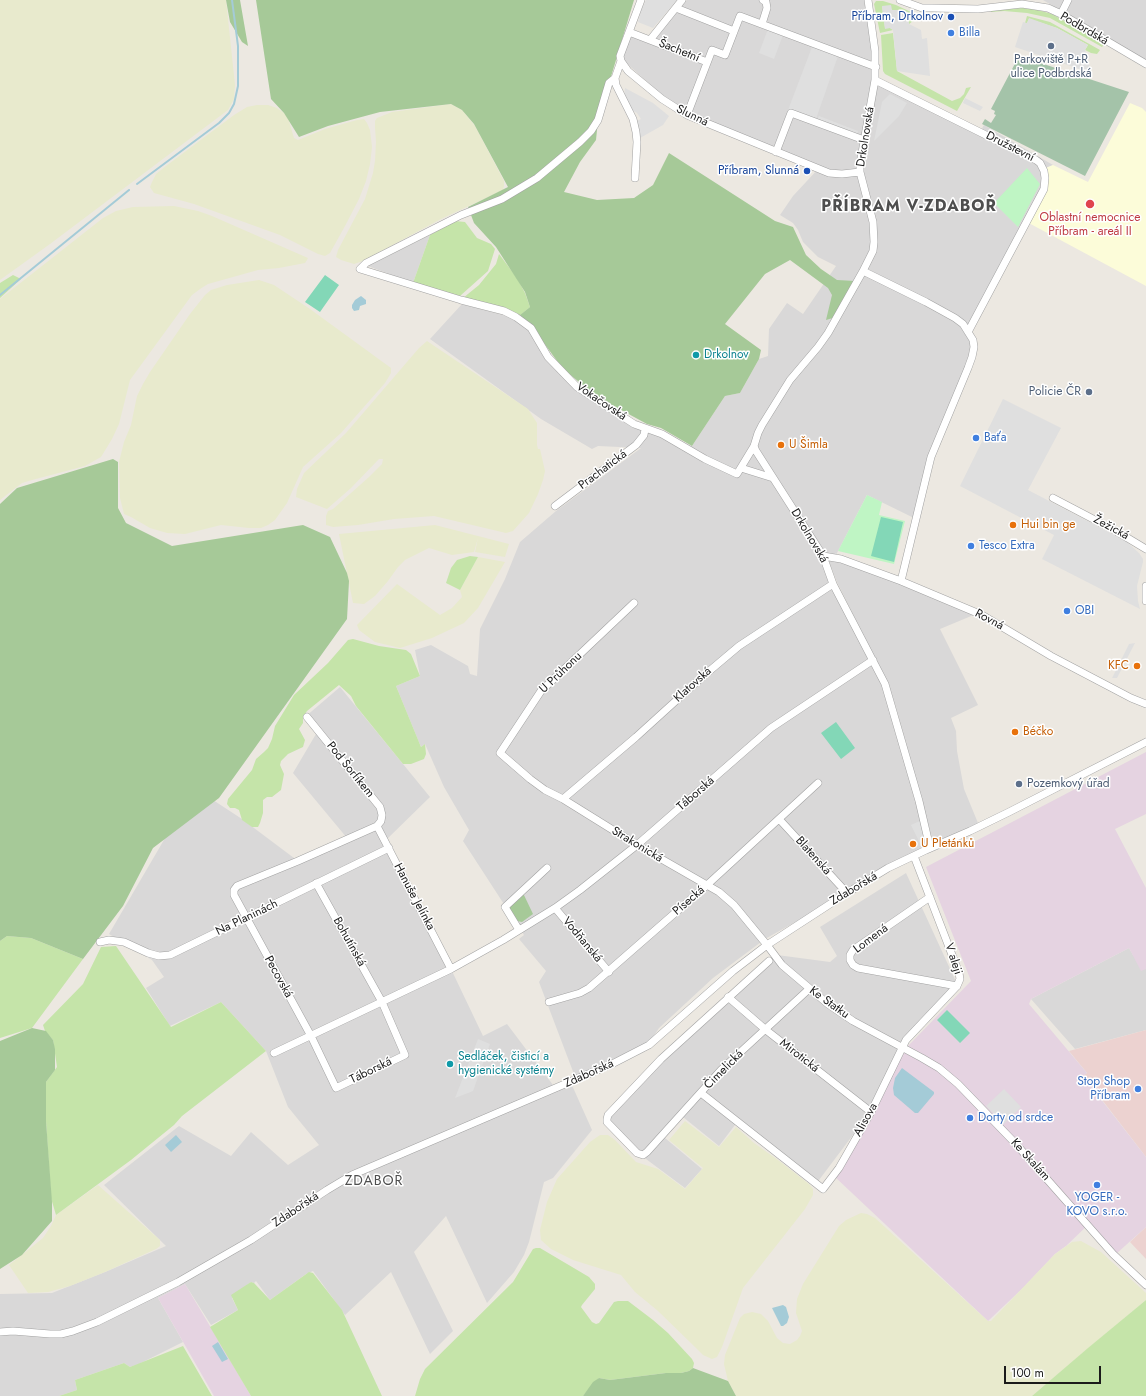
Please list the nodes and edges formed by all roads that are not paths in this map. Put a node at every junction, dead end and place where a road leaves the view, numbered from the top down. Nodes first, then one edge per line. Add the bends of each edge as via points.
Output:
1 (641, 0) edge
2 (682, 0) edge
3 (763, 0) edge
4 (868, 0) edge
5 (900, 0) edge
6 (1068, 0) edge
7 (676, 8) junction
8 (1061, 14) junction
9 (762, 24) junction
10 (734, 31) junction
11 (629, 32) junction
12 (650, 40) junction
13 (621, 61) junction
14 (707, 62) junction
15 (1146, 64) edge
16 (876, 67) junction
17 (615, 78) junction
18 (875, 80) junction
19 (687, 115) junction
20 (864, 140) junction
21 (776, 152) junction
22 (860, 172) junction
23 (635, 178) dead end
24 (863, 271) junction
25 (968, 332) junction
26 (645, 428) junction
27 (754, 446) junction
28 (739, 471) junction
29 (773, 478) junction
30 (1053, 498) dead end
31 (555, 506) dead end
32 (1146, 550) edge
33 (823, 556) junction
34 (901, 581) junction
35 (833, 584) junction
36 (1146, 586) edge
37 (1146, 601) edge
38 (634, 603) dead end
39 (873, 660) junction
40 (1146, 704) edge
41 (307, 717) dead end
42 (1146, 742) edge
43 (500, 753) joint
44 (818, 783) dead end
45 (563, 799) junction
46 (780, 819) junction
47 (376, 826) junction
48 (637, 845) junction
49 (389, 848) junction
50 (930, 848) junction
51 (914, 856) junction
52 (547, 868) dead end
53 (316, 883) junction
54 (707, 885) junction
55 (847, 893) junction
56 (930, 897) junction
57 (555, 908) junction
58 (246, 918) junction
59 (520, 930) junction
60 (100, 942) dead end
61 (767, 944) junction
62 (769, 961) dead end
63 (451, 969) junction
64 (609, 972) junction
65 (957, 986) junction
66 (809, 989) junction
67 (728, 997) junction
68 (382, 1002) junction
69 (549, 1002) dead end
70 (766, 1030) junction
71 (311, 1036) junction
72 (902, 1048) junction
73 (274, 1053) dead end
74 (701, 1093) junction
75 (871, 1112) junction
76 (1146, 1286) edge
77 (0, 1332) edge

1 - 11 street
2 - 7 street, Šachetní
3 - 9 street via 767,8
4 - 16 street, Drkolnovská
5 - 8 street, Podbrdská via 922,8 978,9 1032,5
6 - 8 street
7 - 10 street
7 - 12 street, Šachetní
8 - 15 street, Podbrdská
9 - 10 street via 740,16
9 - 16 street
10 - 14 street, Šachetní via 725,55 712,50
11 - 12 street, Šachetní
11 - 13 street via 620,56
12 - 14 street, Šachetní
13 - 17 street
13 - 19 street, Slunná via 628,71 662,99
14 - 19 street, Šachetní
16 - 18 street, Drkolnovská
17 - 23 street via 633,118 636,132
17 - 26 street, Vokačovská via 609,84 598,120 591,131 537,178 502,199 461,216 366,263 360,269 504,311 525,322 548,357 577,387 634,424
18 - 20 street, Drkolnovská
18 - 25 street, Družstevní via 1036,160 1044,171 1044,189
19 - 21 street, Slunná
20 - 21 street via 791,113
20 - 22 street, Drkolnovská
21 - 22 street, Slunná via 829,173
22 - 24 street, Drkolnovská via 874,233 873,251
24 - 25 street via 955,318
24 - 27 street, Drkolnovská via 828,333 790,380 765,420
25 - 34 street via 973,340 972,357 931,457
26 - 28 street, Vokačovská via 662,434 705,459
26 - 31 street, Prachatická via 644,435 636,445
27 - 28 street
27 - 29 street, Drkolnovská
28 - 29 street, Vokačovská
29 - 33 street, Drkolnovská
30 - 32 street, Žežická via 1121,533
33 - 34 street, Rovná via 841,559
33 - 35 street, Drkolnovská
34 - 40 street, Rovná via 982,615 1051,656
35 - 39 street, Drkolnovská
35 - 45 street, Klatovská via 739,646
36 - 37 street
38 - 43 street, U Průhonu via 541,691
39 - 48 street, Táborská via 772,728
39 - 50 street, Drkolnovská via 885,684
41 - 47 street, Pod Šorfíkem via 380,807 381,821
42 - 50 street, Zdabořská via 1010,812
43 - 45 street, Strakonická via 545,790
44 - 46 street, Písecká
45 - 48 street, Strakonická
46 - 54 street, Písecká
46 - 55 street, Blatenská
47 - 49 street, Hanuše Jelínka
47 - 58 street, Pecovská via 237,886 234,895
48 - 54 street, Strakonická
48 - 57 street, Táborská
49 - 53 street, Na Planinách
49 - 63 street, Hanuše Jelínka
50 - 51 street, Zdabořská
51 - 55 street, Zdabořská via 888,868
51 - 56 street, V aleji
52 - 59 street via 505,907
53 - 58 street, Na Planinách
53 - 68 street, Bohutínská
54 - 61 street, Strakonická via 734,905
54 - 64 street, Písecká
55 - 61 street, Zdabořská
56 - 65 street, V aleji via 960,973
56 - 65 street, Lomená via 853,950 850,960 858,968
57 - 59 street, Táborská
57 - 64 street, Vodňanská
58 - 60 street, Na Planinách via 170,955 148,953 124,942
58 - 71 street, Pecovská
59 - 63 street, Táborská
61 - 66 street, Ke Statku via 782,964
61 - 77 street, Zdabořská via 649,1045 614,1063 352,1175 251,1240 144,1300 97,1322 61,1334
62 - 67 street
63 - 68 street, Táborská
64 - 69 street, Písecká via 580,993
65 - 72 street, V aleji via 906,1040
66 - 70 street, Čimelická
66 - 72 street, Ke Statku via 853,1021
67 - 70 street, Mirotická
67 - 74 street, Čimelická via 661,1059 608,1115 607,1122 637,1153 643,1155
68 - 71 street, Táborská
68 - 71 street, Táborská via 405,1055 336,1088
70 - 74 street, Čimelická via 721,1070
70 - 75 street, Mirotická
71 - 73 street, Táborská
72 - 75 street, Alisova
72 - 76 street, Ke Skalám via 938,1068 962,1087 1113,1254
74 - 75 street, Alisova via 823,1189 839,1168

